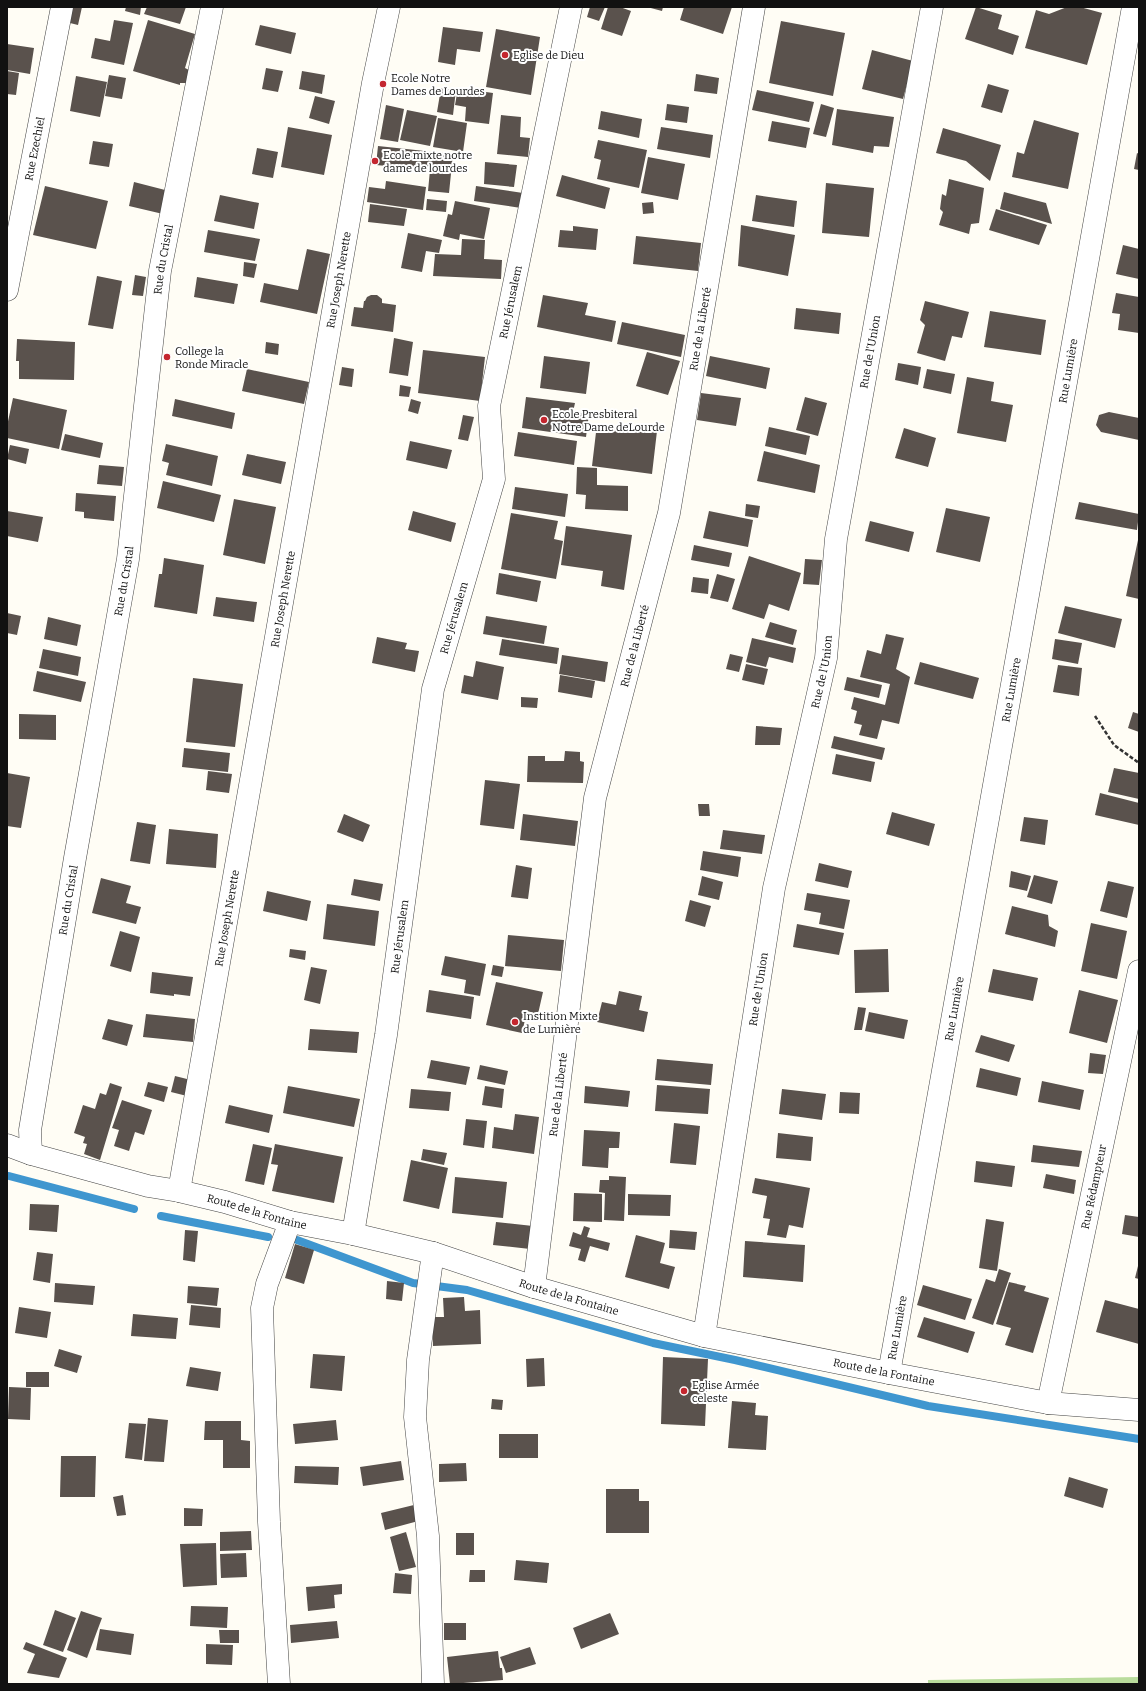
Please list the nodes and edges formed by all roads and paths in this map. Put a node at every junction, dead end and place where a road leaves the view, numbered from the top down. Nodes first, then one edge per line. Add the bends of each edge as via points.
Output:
1 (62, 7) edge
2 (212, 7) edge
3 (388, 7) edge
4 (571, 7) edge
5 (754, 7) edge
6 (932, 7) edge
7 (1133, 7) edge
8 (7, 290) edge
9 (1095, 716) dead end
10 (1139, 763) edge
11 (1139, 971) edge
12 (7, 1145) edge
13 (31, 1154) junction
14 (179, 1191) junction
15 (290, 1222) junction
16 (353, 1234) junction
17 (433, 1254) junction
18 (534, 1287) junction
19 (704, 1336) junction
20 (889, 1373) junction
21 (1048, 1402) junction
22 (1139, 1410) edge
23 (279, 1684) edge
24 (433, 1684) edge

1 - 8 street, Rue Ezechiel
2 - 13 street, Rue du Cristal via 160,271 128,558 30,1130
3 - 14 street, Rue Joseph Nerette
4 - 16 street, Rue Jérusalem via 489,406 494,479 434,689 386,1035
5 - 18 street, Rue de la Liberté via 669,513 595,798
6 - 19 street, Rue de l'Union via 836,539 826,658 774,888
7 - 20 street, Rue Lumière
9 - 10 path via 1114,745
11 - 21 street, Rue Rédampteur
12 - 13 street, Route de la Fontaine
13 - 14 street, Route de la Fontaine via 148,1186
14 - 15 street, Route de la Fontaine
15 - 16 street, Route de la Fontaine
15 - 23 street via 267,1284 262,1308 269,1522
16 - 17 street, Route de la Fontaine
17 - 18 street, Route de la Fontaine
17 - 24 street via 418,1360 415,1417 428,1536
18 - 19 street, Route de la Fontaine
19 - 20 street, Route de la Fontaine
20 - 21 street, Route de la Fontaine
21 - 22 street, Route de la Fontaine

